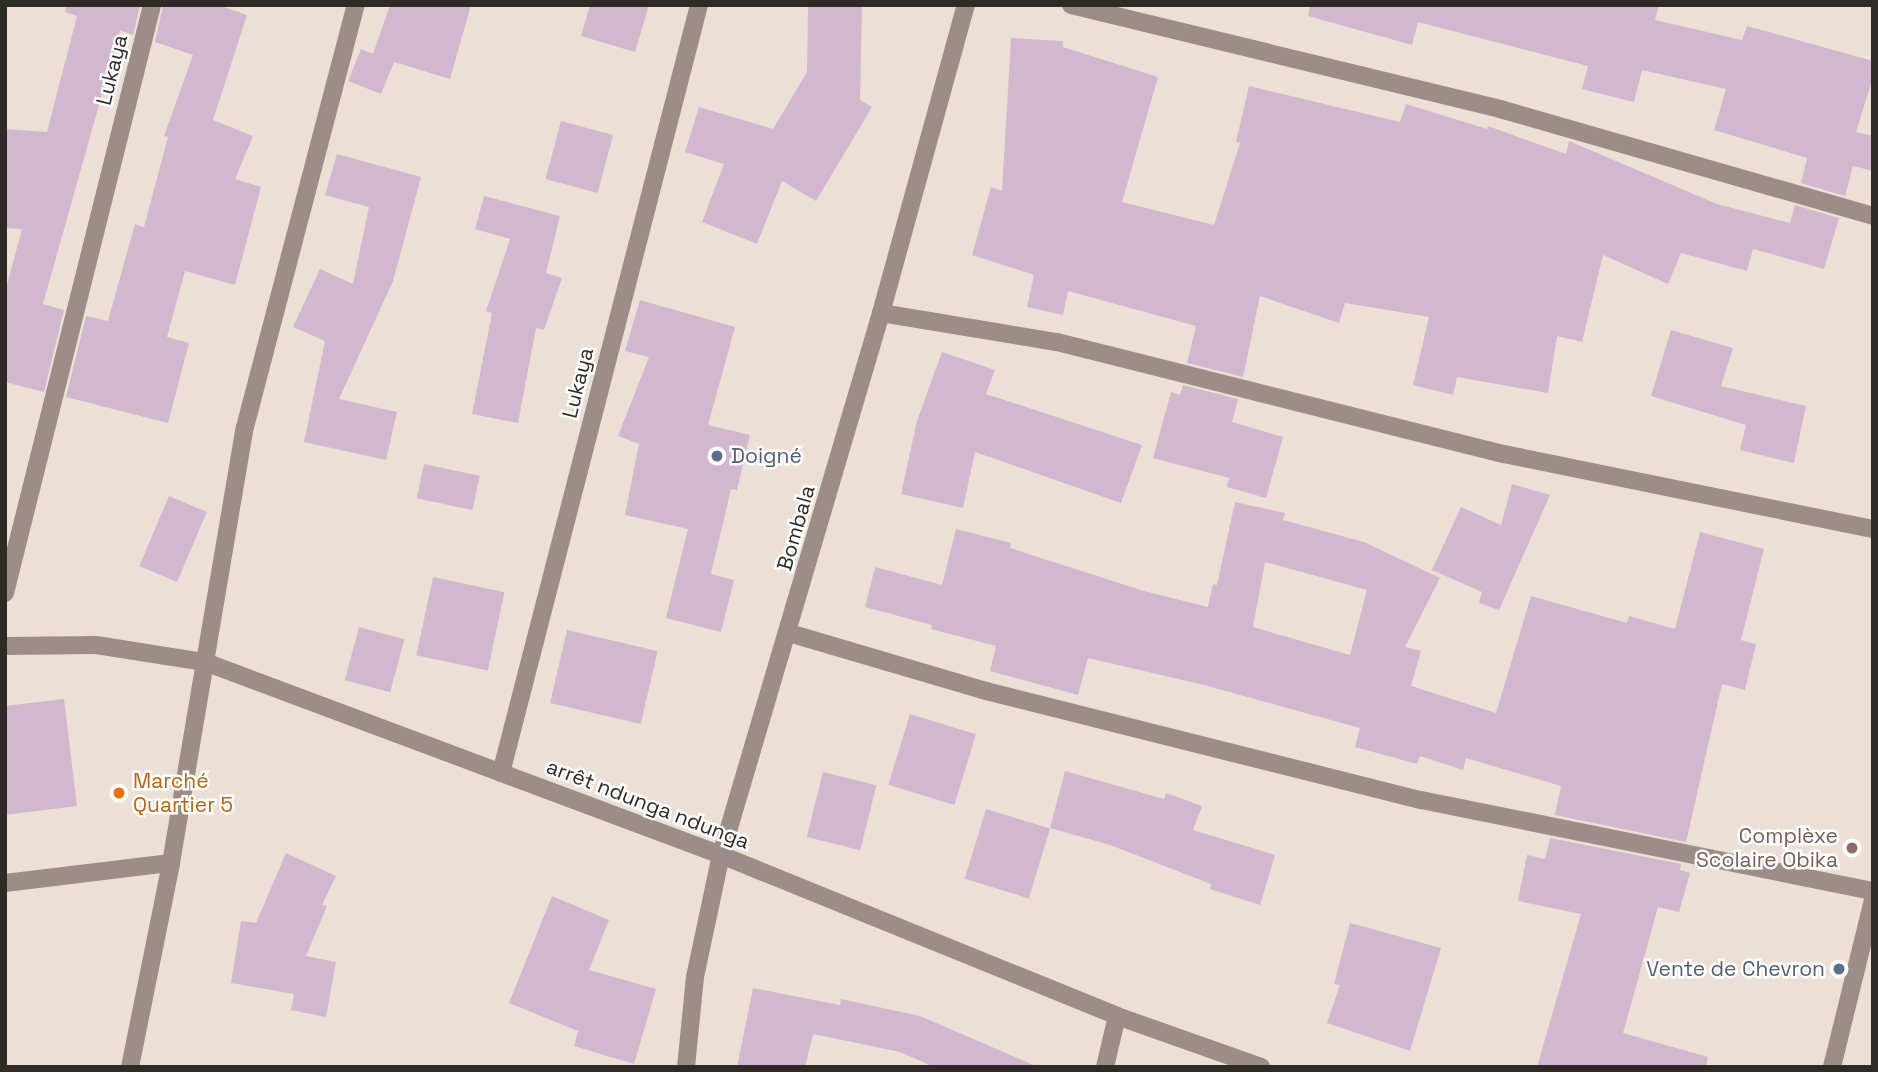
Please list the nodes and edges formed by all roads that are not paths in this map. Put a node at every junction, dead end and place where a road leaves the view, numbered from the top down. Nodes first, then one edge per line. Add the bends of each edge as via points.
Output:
1 (152, 5) edge
2 (356, 5) edge
3 (699, 5) edge
4 (966, 5) edge
5 (1071, 5) edge
6 (1873, 216) edge
7 (881, 313) junction
8 (1873, 529) edge
9 (5, 593) edge
10 (789, 633) junction
11 (5, 646) edge
12 (205, 662) junction
13 (501, 773) junction
14 (721, 855) junction
15 (171, 863) junction
16 (5, 883) edge
17 (1873, 891) edge
18 (1873, 900) edge
19 (1117, 1016) junction
20 (130, 1067) edge
21 (685, 1067) edge
22 (1105, 1067) edge
23 (1261, 1067) edge
24 (1832, 1067) edge

1 - 9 street, Lukaya
2 - 12 street via 245,428
3 - 13 street, Lukaya
4 - 7 street, Bombala
5 - 6 street via 1500,109
7 - 8 street via 1056,342 1504,454
7 - 10 street, Bombala
10 - 14 street, Bombala
10 - 17 street via 986,691 1422,800
11 - 12 street, arrêt ndunga ndunga via 96,645
12 - 13 street, arrêt ndunga ndunga
12 - 15 street
13 - 14 street, arrêt ndunga ndunga
14 - 19 street, arrêt ndunga ndunga
14 - 21 street, Bombala via 695,978
15 - 16 street
15 - 20 street
18 - 24 street
19 - 22 street
19 - 23 street, arrêt ndunga ndunga

